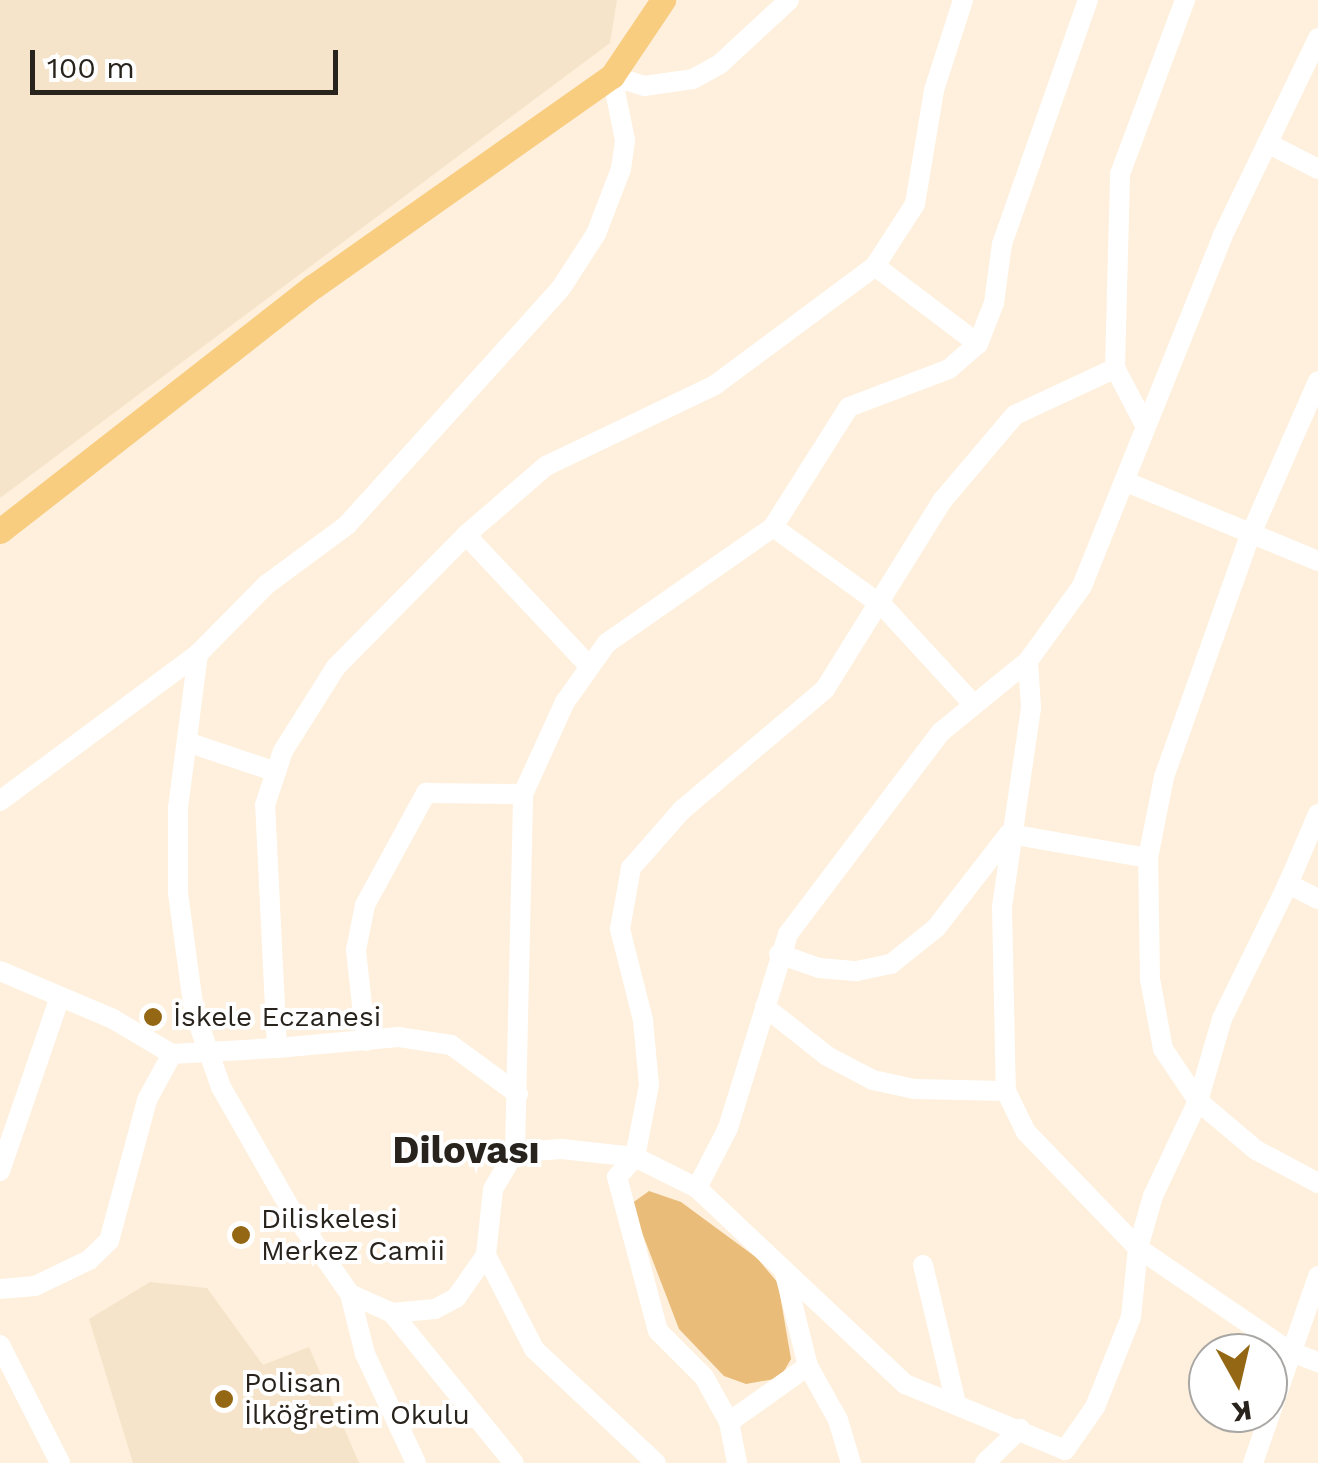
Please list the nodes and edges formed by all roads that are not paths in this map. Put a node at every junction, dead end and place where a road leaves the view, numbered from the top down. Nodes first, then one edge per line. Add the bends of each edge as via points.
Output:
1 (662, 0) edge
2 (789, 0) edge
3 (963, 0) edge
4 (1088, 0) edge
5 (1186, 0) edge
6 (1318, 38) edge
7 (612, 76) junction
8 (1267, 143) junction
9 (1318, 169) edge
10 (876, 266) junction
11 (978, 344) junction
12 (1116, 368) junction
13 (1318, 381) edge
14 (1144, 423) junction
15 (1124, 481) junction
16 (773, 527) junction
17 (0, 530) edge
18 (466, 535) junction
19 (1250, 536) junction
20 (1318, 561) edge
21 (882, 606) junction
22 (198, 654) junction
23 (1028, 661) junction
24 (589, 666) junction
25 (974, 705) junction
26 (187, 742) junction
27 (276, 772) junction
28 (523, 794) junction
29 (0, 801) edge
30 (1318, 814) edge
31 (1008, 834) junction
32 (1148, 858) junction
33 (1288, 884) junction
34 (1318, 898) edge
35 (780, 954) junction
36 (1, 974) edge
37 (59, 1000) junction
38 (765, 1008) junction
39 (366, 1041) junction
40 (277, 1048) junction
41 (207, 1052) junction
42 (172, 1054) junction
43 (1006, 1091) junction
44 (518, 1094) junction
45 (1198, 1101) junction
46 (515, 1152) junction
47 (635, 1157) junction
48 (0, 1171) edge
49 (1318, 1183) edge
50 (696, 1188) junction
51 (1138, 1248) junction
52 (486, 1255) junction
53 (922, 1265) dead end
54 (784, 1270) junction
55 (1318, 1276) edge
56 (0, 1289) edge
57 (350, 1294) junction
58 (392, 1313) junction
59 (0, 1346) edge
60 (1290, 1351) junction
61 (1318, 1362) edge
62 (808, 1366) junction
63 (956, 1404) junction
64 (729, 1422) junction
65 (1020, 1429) junction
66 (1069, 1457) edge
67 (60, 1463) edge
68 (416, 1463) edge
69 (514, 1463) edge
70 (656, 1463) edge
71 (737, 1463) edge
72 (851, 1463) edge
73 (985, 1463) edge
74 (1253, 1463) edge

1 - 7 main road
2 - 7 street via 693,80 644,86
3 - 10 street via 934,90 915,204
4 - 11 street via 1002,244 994,303
5 - 12 street via 1120,174
6 - 8 street
7 - 17 main road via 298,298
7 - 22 street via 625,140 621,169 596,234 561,288 347,525 266,586
8 - 9 street
8 - 14 street
10 - 11 street
10 - 18 street via 716,385 546,466
11 - 16 street via 950,369 849,407
12 - 14 street
12 - 21 street via 1015,416 942,502
13 - 19 street
14 - 15 street
15 - 19 street
15 - 23 street via 1082,586
16 - 21 street
16 - 24 street via 656,602
18 - 24 street
18 - 27 street via 336,667
19 - 20 street
19 - 32 street via 1164,776
21 - 25 street
21 - 47 street via 825,690 682,810 631,868 620,929 643,1020 649,1085
22 - 26 street
22 - 29 street
23 - 25 street
23 - 31 street via 1031,708
24 - 28 street via 564,702
25 - 35 street via 941,732 823,884
26 - 27 street
26 - 41 street via 178,807 178,894 194,1011
27 - 40 street via 265,820
28 - 39 street via 426,792 365,906 356,950
28 - 44 street
30 - 33 street
31 - 32 street
31 - 35 street via 936,928 890,964 856,971 820,968
31 - 43 street via 1002,907
32 - 45 street via 1150,979 1163,1049
33 - 34 street
33 - 45 street via 1222,1020
35 - 38 street
36 - 37 street
37 - 42 street via 112,1019
37 - 48 street
38 - 43 street via 826,1056 874,1080 914,1089
38 - 50 street via 728,1128
39 - 40 street
39 - 44 street via 398,1037 451,1045
40 - 41 street
41 - 42 street
41 - 57 street via 290,1208
42 - 56 street via 147,1100 110,1241 89,1260 34,1286
43 - 51 street via 1026,1132
44 - 46 street
45 - 49 street via 1256,1150
45 - 51 street via 1153,1196
46 - 47 street
46 - 52 street via 493,1190
47 - 50 street
47 - 64 street via 617,1178 658,1331 704,1377
50 - 54 street
51 - 60 street
51 - 66 street via 1130,1317
52 - 58 street via 456,1298 435,1309
52 - 70 street via 534,1349
53 - 63 street
54 - 62 street
54 - 63 street via 905,1384
55 - 60 street
57 - 58 street
57 - 68 street via 365,1354
58 - 69 street
59 - 67 street
60 - 61 street
60 - 74 street
62 - 64 street
62 - 72 street via 838,1420
63 - 65 street
64 - 71 street
65 - 66 street
65 - 73 street

